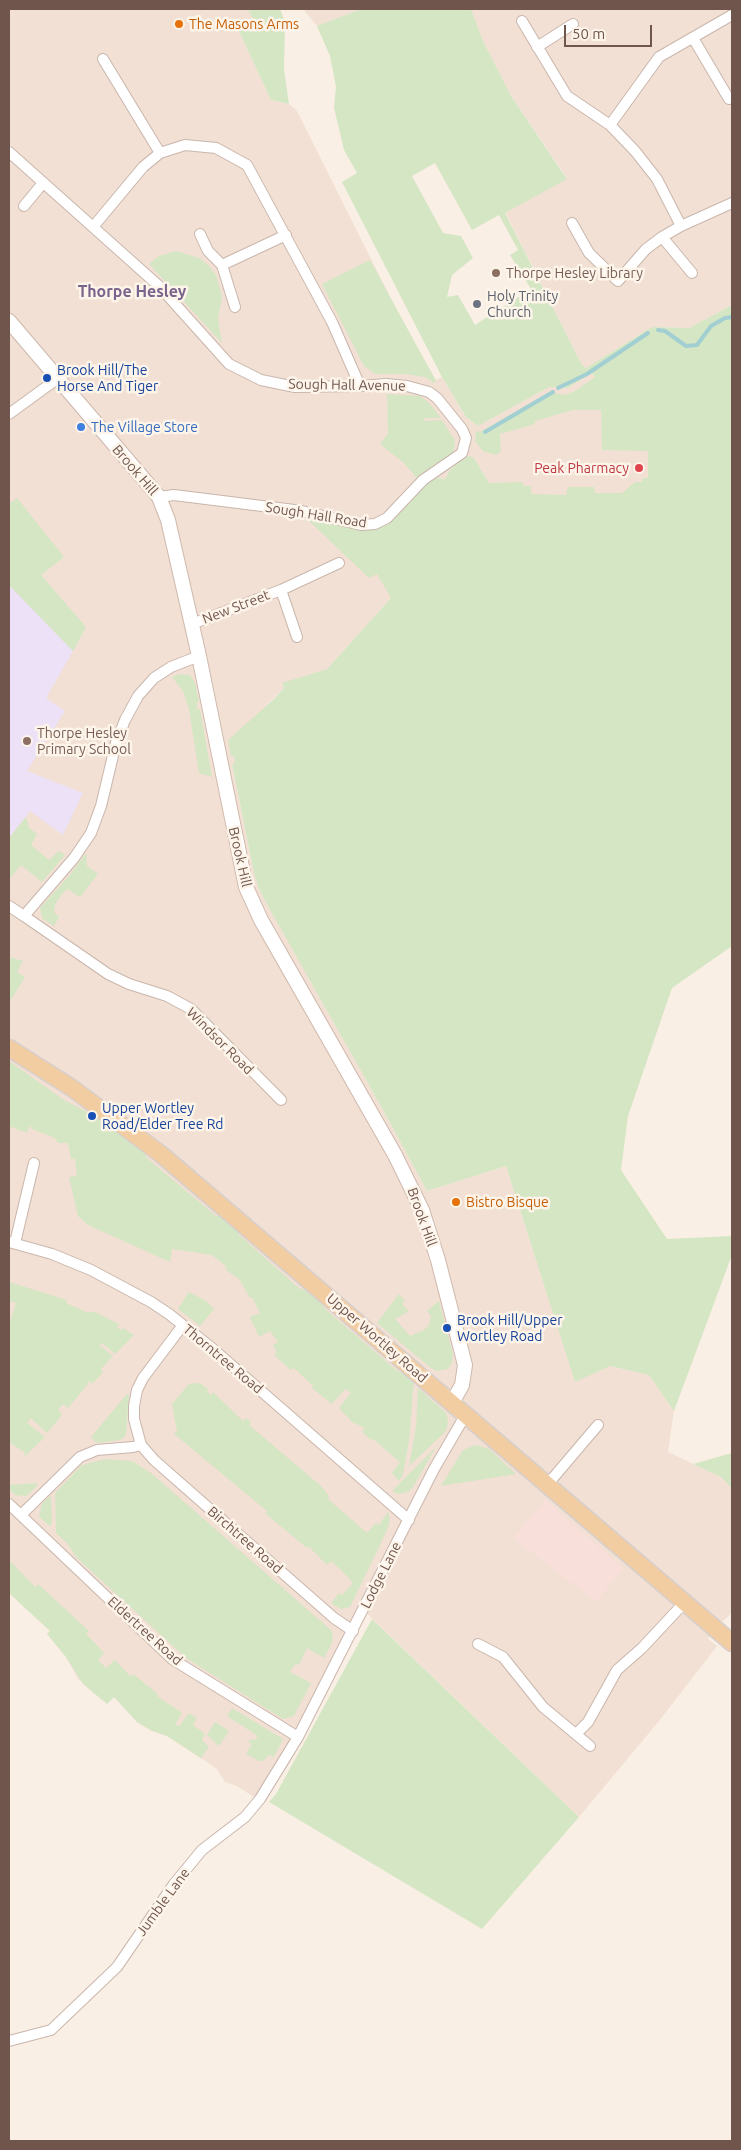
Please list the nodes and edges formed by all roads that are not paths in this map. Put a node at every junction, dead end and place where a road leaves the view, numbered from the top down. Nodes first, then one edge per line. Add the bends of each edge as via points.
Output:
1 (732, 15) edge
2 (522, 21) dead end
3 (573, 24) dead end
4 (693, 38) junction
5 (537, 47) junction
6 (103, 59) dead end
7 (729, 99) dead end
8 (610, 125) junction
9 (9, 152) edge
10 (160, 153) junction
11 (43, 183) junction
12 (732, 203) edge
13 (24, 206) dead end
14 (572, 223) dead end
15 (680, 226) junction
16 (93, 227) junction
17 (200, 234) dead end
18 (286, 235) junction
19 (662, 237) junction
20 (222, 265) junction
21 (692, 273) dead end
22 (235, 307) dead end
23 (9, 321) edge
24 (58, 379) junction
25 (360, 386) junction
26 (9, 414) edge
27 (466, 438) joint
28 (159, 497) junction
29 (340, 563) dead end
30 (281, 590) junction
31 (192, 624) junction
32 (297, 636) dead end
33 (199, 656) junction
34 (9, 906) edge
35 (24, 916) junction
36 (9, 1048) edge
37 (280, 1100) dead end
38 (34, 1163) dead end
39 (12, 1243) edge
40 (183, 1325) junction
41 (452, 1403) junction
42 (466, 1414) junction
43 (598, 1425) dead end
44 (141, 1444) junction
45 (547, 1485) junction
46 (9, 1504) edge
47 (21, 1515) junction
48 (409, 1520) junction
49 (684, 1603) junction
50 (353, 1631) junction
51 (732, 1643) edge
52 (478, 1644) dead end
53 (577, 1733) junction
54 (298, 1737) junction
55 (590, 1746) dead end
56 (9, 2041) edge

1 - 4 street
2 - 5 street
3 - 5 street
4 - 7 street
4 - 8 street via 660,56
5 - 8 street via 567,96
6 - 10 street
8 - 15 street via 657,178
9 - 11 street, Sough Hall Avenue
10 - 16 street via 143,167
10 - 18 street via 185,145 216,148 247,165
11 - 13 street
11 - 16 street, Sough Hall Avenue
12 - 15 street
14 - 19 street via 589,253 618,281 646,249
15 - 19 street
16 - 25 street, Sough Hall Avenue via 159,286 229,364 261,380 295,387
17 - 20 street via 208,251
18 - 20 street
18 - 25 street via 332,322
19 - 21 street
20 - 22 street
23 - 24 main road, Brook Hill
24 - 26 street
24 - 28 main road, Brook Hill
25 - 27 street, Sough Hall Avenue via 386,384 428,392 437,398
27 - 28 street, Sough Hall Road via 462,453 423,480 387,518 375,524 361,525 282,509
28 - 31 main road, Brook Hill via 168,520
29 - 30 street, New Street
30 - 31 street, New Street
30 - 32 street, New Street
31 - 33 main road, Brook Hill
33 - 35 street via 171,667 138,696 116,743 91,833
33 - 41 main road, Brook Hill via 246,888 261,920 392,1148 422,1210 465,1365 462,1385
34 - 35 street, Windsor Road
35 - 37 street, Windsor Road via 108,974 167,996 191,1010
36 - 41 main road, Upper Wortley Road via 66,1083 162,1155
38 - 39 street
39 - 40 street, Thorntree Road via 52,1254 91,1270 151,1302
40 - 44 street via 143,1378 138,1390 134,1419
40 - 48 street, Thorntree Road
41 - 42 main road, Upper Wortley Road
42 - 45 main road, Upper Wortley Road
42 - 48 street, Lodge Lane
43 - 45 street
44 - 47 street via 102,1449 80,1457
44 - 50 street, Birchtree Road via 154,1460 327,1612
45 - 49 main road, Upper Wortley Road
46 - 47 street, Eldertree Road
47 - 54 street, Eldertree Road via 172,1659
48 - 50 street, Lodge Lane
49 - 51 main road, Upper Wortley Road
49 - 53 street via 617,1670 588,1722
50 - 54 street, Lodge Lane
52 - 53 street via 503,1657 543,1706
53 - 55 street
54 - 56 street, Jumble Lane via 260,1799 245,1817 202,1850 174,1884 117,1967 51,2030

